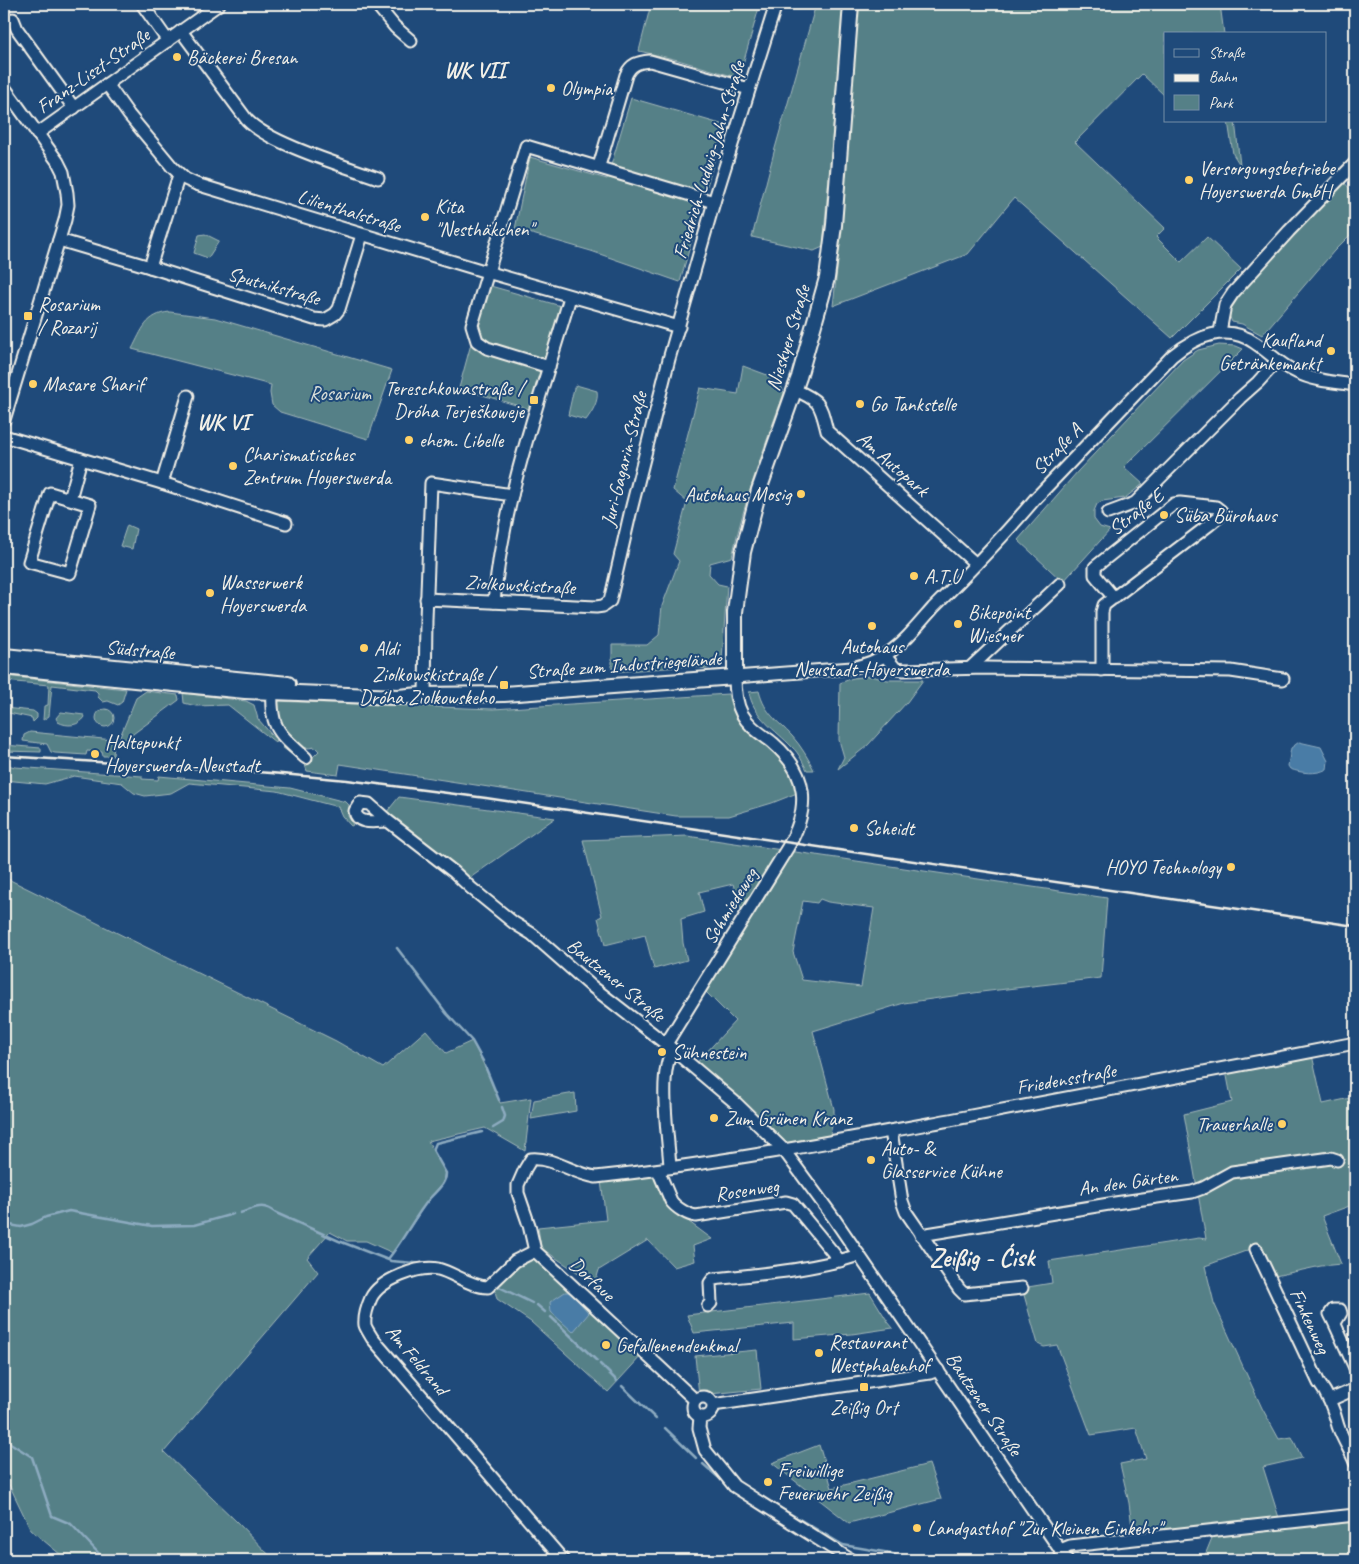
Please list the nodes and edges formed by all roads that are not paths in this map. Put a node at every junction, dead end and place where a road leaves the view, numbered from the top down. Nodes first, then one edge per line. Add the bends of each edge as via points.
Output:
1 (142, 4) edge
2 (219, 4) edge
3 (376, 4) edge
4 (776, 4) edge
5 (851, 4) edge
6 (13, 19) dead end
7 (181, 31) junction
8 (168, 41) junction
9 (411, 41) dead end
10 (107, 84) junction
11 (4, 87) edge
12 (749, 89) junction
13 (74, 108) junction
14 (37, 134) junction
15 (1355, 163) edge
16 (599, 166) junction
17 (179, 175) junction
18 (378, 178) dead end
19 (714, 202) junction
20 (362, 235) junction
21 (59, 240) junction
22 (150, 267) junction
23 (488, 272) junction
24 (570, 297) junction
25 (679, 327) junction
26 (1220, 332) junction
27 (1277, 360) junction
28 (549, 367) junction
29 (1355, 385) edge
30 (794, 390) junction
31 (188, 396) dead end
32 (4, 420) edge
33 (4, 436) edge
34 (81, 459) junction
35 (162, 483) junction
36 (512, 495) junction
37 (70, 499) junction
38 (1108, 513) dead end
39 (286, 523) dead end
40 (976, 564) junction
41 (1060, 584) dead end
42 (1114, 598) junction
43 (426, 599) junction
44 (610, 601) joint
45 (494, 602) junction
46 (4, 656) edge
47 (885, 656) junction
48 (4, 667) edge
49 (970, 668) junction
50 (1102, 670) junction
51 (734, 677) junction
52 (1283, 679) dead end
53 (272, 687) junction
54 (422, 695) junction
55 (306, 758) dead end
56 (799, 779) joint
57 (388, 821) dead end
58 (1355, 1043) edge
59 (669, 1048) junction
60 (892, 1131) junction
61 (784, 1149) junction
62 (1337, 1160) dead end
63 (670, 1167) junction
64 (658, 1170) junction
65 (921, 1235) junction
66 (1256, 1250) dead end
67 (535, 1251) junction
68 (859, 1255) junction
69 (840, 1261) junction
70 (1022, 1288) dead end
71 (708, 1306) dead end
72 (1335, 1324) dead end
73 (1355, 1368) edge
74 (938, 1370) junction
75 (1355, 1389) edge
76 (695, 1400) junction
77 (1330, 1400) junction
78 (713, 1405) junction
79 (700, 1417) junction
80 (1355, 1462) edge
81 (1355, 1515) edge
82 (1063, 1555) edge
83 (563, 1560) edge
84 (851, 1560) edge

1 - 8 street
2 - 7 street, Franz-Liszt-Straße
3 - 9 street via 394,27
4 - 12 street, Friedrich-Ludwig-Jahn-Straße
5 - 30 main road, Nieskyer Straße via 827,278
6 - 13 street
7 - 8 street, Franz-Liszt-Straße
7 - 18 street via 247,120 259,130 306,152
8 - 10 street, Franz-Liszt-Straße
10 - 13 street, Franz-Liszt-Straße
10 - 17 street, Lilienthalstraße
11 - 14 street
12 - 16 street via 650,61 636,63 626,75
12 - 19 street, Friedrich-Ludwig-Jahn-Straße
13 - 14 street, Franz-Liszt-Straße
14 - 21 street via 58,162 66,184 68,205
15 - 26 street via 1232,293 1225,305
16 - 19 street
16 - 23 street via 526,146
17 - 20 street, Lilienthalstraße via 204,187
17 - 22 street
19 - 25 street, Friedrich-Ludwig-Jahn-Straße
20 - 22 street, Sputnikstraße via 338,310 325,320 252,301
20 - 23 street, Lilienthalstraße
21 - 22 street, Sputnikstraße
21 - 32 street
23 - 24 street, Lilienthalstraße
23 - 28 street via 472,325 477,341 487,348
24 - 25 street, Lilienthalstraße
24 - 28 street
25 - 44 street, Juri-Gagarin-Straße
26 - 27 street via 1236,334 1254,342
26 - 40 street, Straße A via 1202,336 1172,356
27 - 29 street via 1313,378
27 - 38 street, Straße E via 1135,503
28 - 36 street
30 - 40 street, Am Autopark via 816,401 827,431
30 - 51 main road, Nieskyer Straße via 759,490 743,552 735,612
31 - 35 street
33 - 34 street
34 - 35 street
34 - 37 street
35 - 39 street
36 - 43 street via 431,483
36 - 45 street via 500,548
37 - 37 street via 50,493 30,562 70,573 90,506
40 - 47 street, Straße A
41 - 49 street
42 - 42 street, Straße E via 1209,525 1221,515 1221,511 1216,507 1174,504 1095,567 1095,574
42 - 50 street, Straße E via 1104,605 1102,612
43 - 45 street, Ziolkowskistraße
43 - 54 street
44 - 45 street, Ziolkowskistraße via 596,607
46 - 53 main road, Südstraße
47 - 49 street via 896,669
47 - 51 street, Straße A via 852,668
48 - 53 main road, Südstraße via 140,681
49 - 50 street
50 - 52 street via 1231,671
51 - 54 main road, Straße zum Industriegelände via 504,694
51 - 56 street, Straße zum Industriegelände via 743,716 781,751
53 - 54 main road, Straße zum Industriegelände via 398,688
53 - 55 street via 273,719 277,729
56 - 59 street, Schmiedeweg via 803,811 793,839
57 - 59 street, Bautzener Straße via 532,934
58 - 60 street, Friedensstraße
59 - 61 street, Bautzener Straße via 737,1104
59 - 63 street, Schmiedeweg via 665,1094
60 - 61 street, Friedensstraße
60 - 65 street via 902,1202
61 - 63 street, Rosenweg
61 - 68 street, Bautzener Straße
62 - 65 street, An den Gärten via 1331,1158 1232,1172 1192,1192
63 - 64 street, Rosenweg
64 - 67 street, Rosenweg via 596,1177 557,1163 531,1159 524,1169 518,1193
64 - 69 street, Rosenweg via 671,1201 691,1215 786,1202 793,1204
65 - 70 street via 964,1294
66 - 77 street, Finkenweg
67 - 76 street, Dorfaue
67 - 83 street, Am Feldrand via 515,1261 488,1287 430,1268 389,1280 371,1298 365,1325 372,1338
68 - 69 street
68 - 74 street, Bautzener Straße
69 - 71 street via 713,1279
72 - 73 street
74 - 78 street, Dorfaue
74 - 82 street, Bautzener Straße
75 - 77 street
76 - 78 street, Dorfaue via 704,1397
76 - 79 street via 693,1410
77 - 80 street, Finkenweg
78 - 79 street via 710,1414
79 - 84 street via 699,1428 705,1450 734,1486
81 - 82 street, Bautzener Straße via 1070,1546

